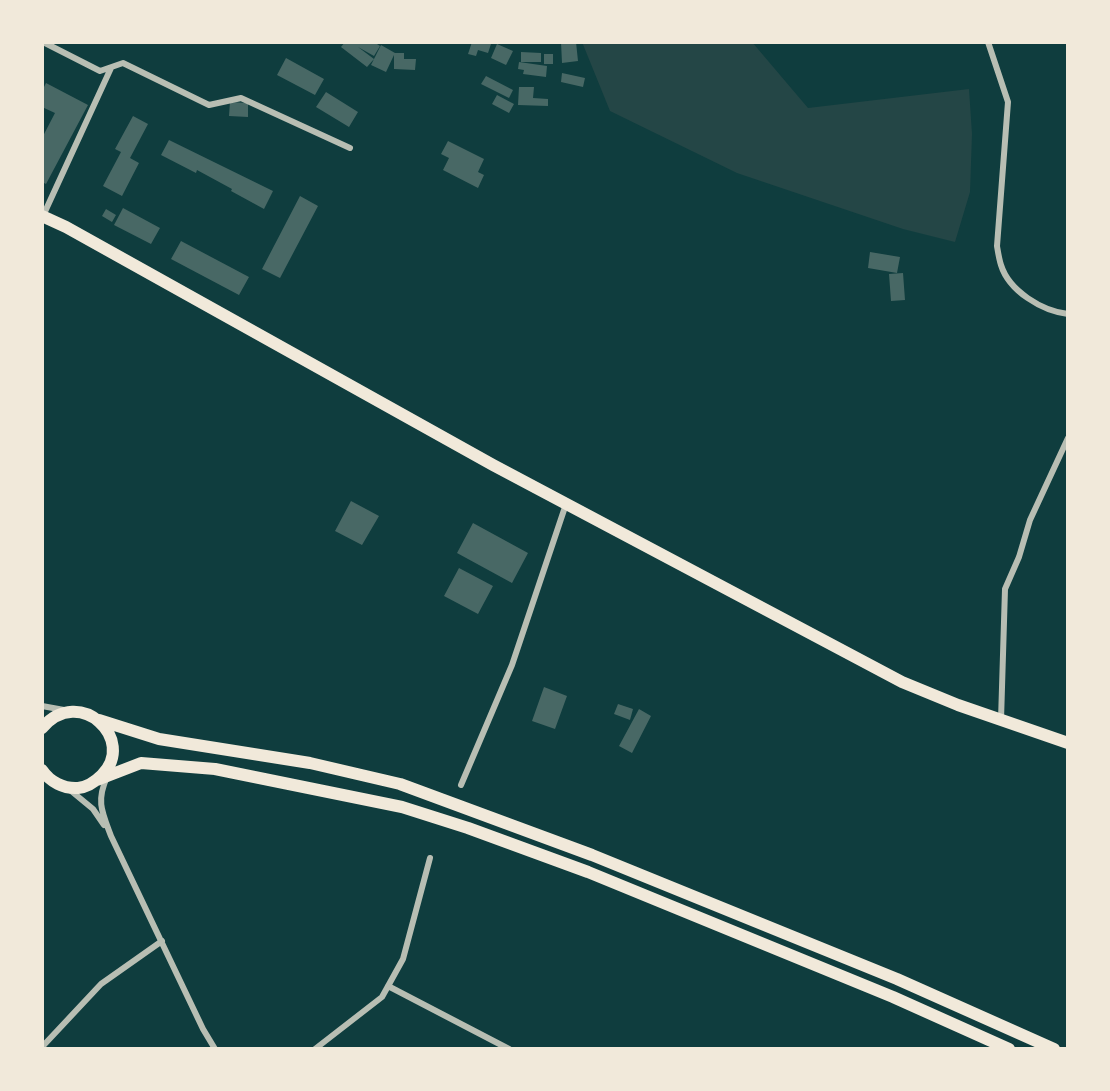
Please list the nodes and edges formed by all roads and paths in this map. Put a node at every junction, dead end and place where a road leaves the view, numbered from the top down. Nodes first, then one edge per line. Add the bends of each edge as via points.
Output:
1 (988, 42) edge
2 (44, 43) edge
3 (42, 52) edge
4 (111, 67) junction
5 (350, 148) dead end
6 (43, 216) edge
7 (1068, 314) edge
8 (1068, 438) edge
9 (567, 504) junction
10 (42, 706) edge
11 (74, 711) junction
12 (61, 713) junction
13 (42, 720) edge
14 (99, 720) junction
15 (1001, 720) junction
16 (42, 728) edge
17 (1068, 743) edge
18 (42, 770) edge
19 (103, 778) junction
20 (53, 782) edge
21 (461, 785) dead end
22 (111, 836) junction
23 (430, 858) dead end
24 (162, 941) junction
25 (388, 987) junction
26 (42, 1047) edge
27 (215, 1049) edge
28 (315, 1049) edge
29 (509, 1049) edge
30 (1009, 1049) edge
31 (1054, 1049) edge

1 - 7 street via 1008,102 997,246 1001,267 1015,287 1036,304
2 - 3 street
2 - 4 street via 100,71
4 - 5 street via 123,63 209,105 241,98
4 - 6 street
6 - 9 main road
8 - 15 street via 1030,520 1005,590
9 - 15 main road via 902,682
9 - 21 street via 513,665
10 - 11 street
11 - 12 main road
11 - 14 main road
12 - 13 main road
12 - 16 main road
14 - 19 main road via 113,750
14 - 31 main road via 159,740 310,763 400,784 592,855 897,979
15 - 17 main road
18 - 20 main road
19 - 20 main road via 75,788
19 - 22 street via 101,808
19 - 30 main road via 141,763 215,769 402,807 588,872
20 - 22 street via 74,792 93,808
22 - 24 street
23 - 25 street via 403,958
24 - 26 street via 101,984
24 - 27 street
25 - 28 street via 382,997
25 - 29 street

